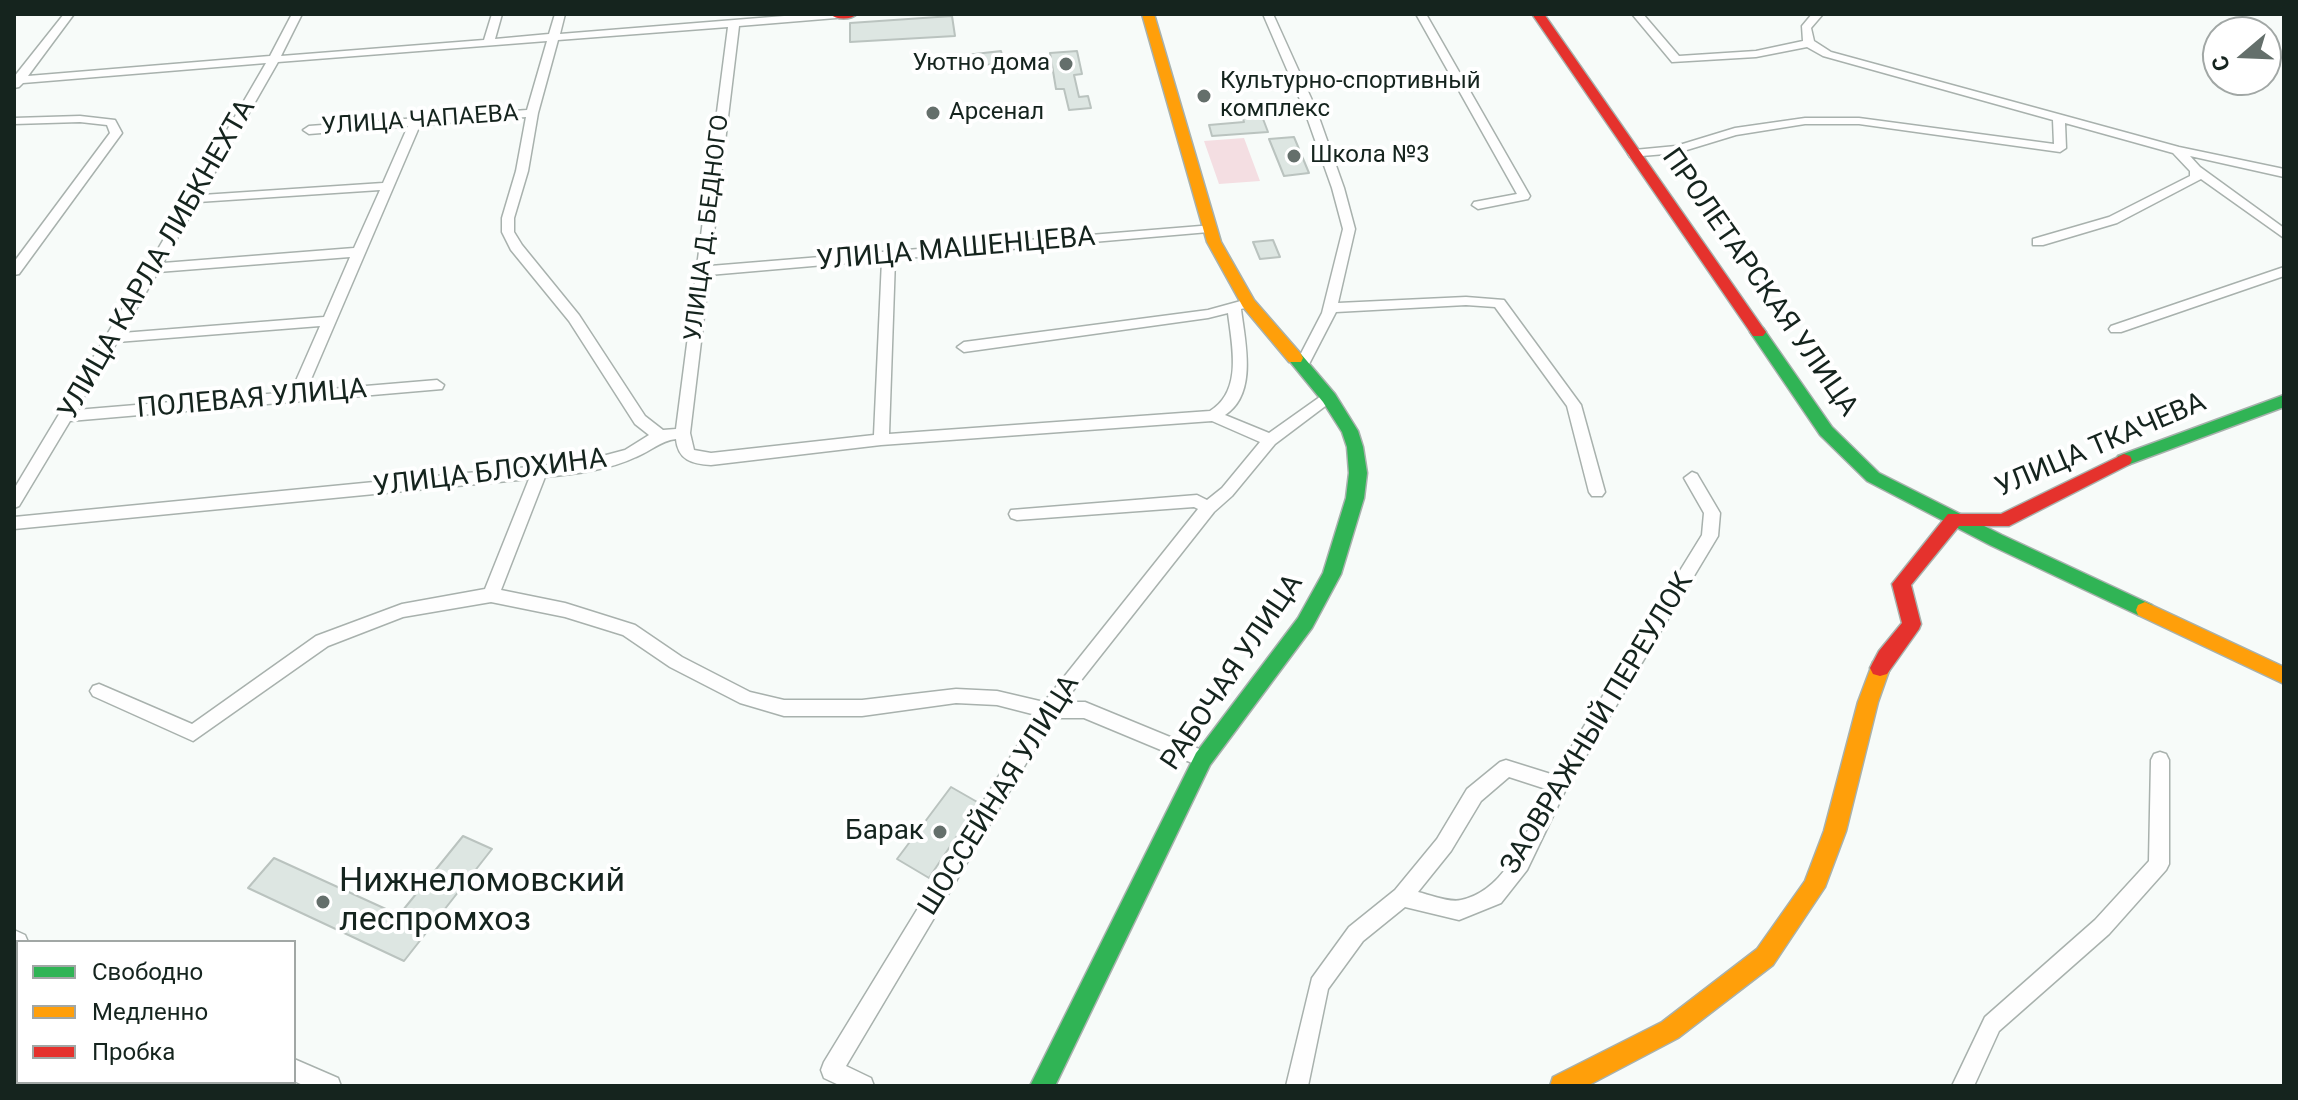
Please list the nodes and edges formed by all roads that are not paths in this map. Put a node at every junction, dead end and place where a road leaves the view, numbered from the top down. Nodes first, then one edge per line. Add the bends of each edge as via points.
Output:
1 (69, 14) edge
2 (297, 14) edge
3 (497, 14) edge
4 (560, 14) edge
5 (841, 14) edge
6 (1148, 14) edge
7 (1268, 14) edge
8 (1421, 14) edge
9 (1538, 14) edge
10 (1637, 14) edge
11 (1818, 14) edge
12 (734, 23) junction
13 (553, 37) junction
14 (489, 41) junction
15 (1809, 43) junction
16 (274, 59) junction
17 (16, 82) edge
18 (532, 113) junction
19 (2059, 117) junction
20 (14, 121) edge
21 (416, 121) junction
22 (309, 130) dead end
23 (2177, 150) junction
24 (1634, 154) junction
25 (2196, 170) junction
26 (2284, 173) edge
27 (388, 186) junction
28 (194, 199) junction
29 (1478, 205) dead end
30 (1209, 228) junction
31 (2284, 234) edge
32 (2038, 242) dead end
33 (360, 252) junction
34 (889, 257) junction
35 (154, 268) junction
36 (14, 271) edge
37 (702, 271) junction
38 (2284, 271) edge
39 (1241, 305) junction
40 (1330, 308) junction
41 (329, 321) junction
42 (2116, 329) dead end
43 (112, 338) junction
44 (964, 347) dead end
45 (1302, 365) junction
46 (437, 385) dead end
47 (296, 397) junction
48 (1329, 398) junction
49 (2284, 401) edge
50 (67, 416) junction
51 (1213, 416) junction
52 (683, 433) junction
53 (660, 436) junction
54 (881, 440) junction
55 (1270, 440) junction
56 (539, 472) junction
57 (1692, 478) dead end
58 (1597, 492) dead end
59 (14, 502) edge
60 (1208, 508) junction
61 (1017, 514) dead end
62 (1954, 519) junction
63 (14, 523) edge
64 (491, 595) junction
65 (2284, 676) edge
66 (99, 691) dead end
67 (1048, 710) junction
68 (1203, 759) junction
69 (2160, 760) dead end
70 (1558, 785) junction
71 (1402, 897) junction
72 (296, 1071) edge
73 (330, 1086) edge
74 (863, 1086) edge
75 (1042, 1086) edge
76 (1297, 1086) edge
77 (1562, 1086) edge
78 (1963, 1086) edge

1 - 17 street
2 - 16 street, УЛИЦА КАРЛА ЛИБКНЕХТА
3 - 14 street
4 - 13 street
5 - 12 street
6 - 30 street, РАБОЧАЯ УЛИЦА
7 - 40 street via 1310,109 1349,229
8 - 29 street via 1524,196
9 - 24 street, ПРОЛЕТАРСКАЯ УЛИЦА
10 - 15 street via 1676,60 1756,54
11 - 15 street via 1806,28
12 - 13 street
12 - 37 street, УЛИЦА Д. БЕДНОГО
13 - 14 street
13 - 18 street
14 - 16 street
15 - 19 street via 1827,54
16 - 17 street
16 - 28 street, УЛИЦА КАРЛА ЛИБКНЕХТА
18 - 21 street, УЛИЦА ЧАПАЕВА
18 - 53 street via 508,232 574,318 640,420
19 - 23 street
19 - 24 street via 2060,148 1859,121 1805,121
20 - 36 street via 111,122 116,133
21 - 22 street, УЛИЦА ЧАПАЕВА
21 - 27 street
23 - 25 street
23 - 26 street
24 - 62 street, ПРОЛЕТАРСКАЯ УЛИЦА via 1826,431 1873,477
25 - 31 street
25 - 32 street via 2196,178 2113,220
27 - 28 street
27 - 33 street
28 - 35 street, УЛИЦА КАРЛА ЛИБКНЕХТА
30 - 34 street, УЛИЦА МАШЕНЦЕВА
30 - 39 street, РАБОЧАЯ УЛИЦА
33 - 35 street
33 - 41 street
34 - 37 street, УЛИЦА МАШЕНЦЕВА
34 - 54 street
35 - 43 street, УЛИЦА КАРЛА ЛИБКНЕХТА
37 - 52 street, УЛИЦА Д. БЕДНОГО
38 - 42 street
39 - 44 street
39 - 45 street, РАБОЧАЯ УЛИЦА
39 - 51 street via 1241,372 1229,405
40 - 45 street
40 - 58 street via 1499,303 1574,405
41 - 43 street
41 - 47 street
43 - 50 street, УЛИЦА КАРЛА ЛИБКНЕХТА
45 - 48 street, РАБОЧАЯ УЛИЦА
46 - 47 street, ПОЛЕВАЯ УЛИЦА
47 - 50 street, ПОЛЕВАЯ УЛИЦА
48 - 55 street, ШОССЕЙНАЯ УЛИЦА
48 - 68 street, РАБОЧАЯ УЛИЦА via 1355,447 1355,498 1345,537 1305,623
49 - 62 street, УЛИЦА ТКАЧЕВА via 2139,453 2003,521
50 - 59 street, УЛИЦА КАРЛА ЛИБКНЕХТА
51 - 54 street
51 - 55 street
52 - 53 street, УЛИЦА БЛОХИНА
52 - 54 street via 682,447 694,459
53 - 56 street, УЛИЦА БЛОХИНА via 606,463
55 - 60 street, ШОССЕЙНАЯ УЛИЦА
56 - 63 street, УЛИЦА БЛОХИНА
56 - 64 street
57 - 70 street, ЗАОВРАЖНЫЙ ПЕРЕУЛОК via 1712,513 1710,536
60 - 61 street via 1197,501
60 - 67 street, ШОССЕЙНАЯ УЛИЦА
62 - 65 street, ПРОЛЕТАРСКАЯ УЛИЦА
62 - 77 street via 1901,584 1912,624 1884,658 1814,887 1765,957 1670,1030
64 - 66 street via 402,611 322,641 193,733
64 - 67 street via 629,630 676,662 746,698 784,708 862,708 956,696 997,698
67 - 68 street via 1085,710
67 - 74 street, ШОССЕЙНАЯ УЛИЦА via 832,1070
68 - 75 street, РАБОЧАЯ УЛИЦА
69 - 78 street via 2159,864 2102,927 1992,1024
70 - 71 street via 1506,768 1474,795 1444,845
70 - 71 street, ЗАОВРАЖНЫЙ ПЕРЕУЛОК via 1520,864 1494,896 1459,911
71 - 76 street via 1356,934 1319,985
72 - 73 street

